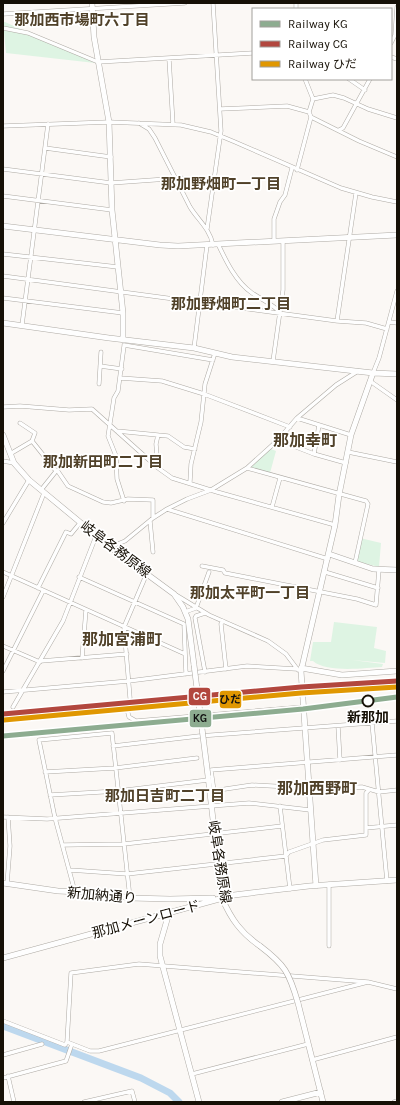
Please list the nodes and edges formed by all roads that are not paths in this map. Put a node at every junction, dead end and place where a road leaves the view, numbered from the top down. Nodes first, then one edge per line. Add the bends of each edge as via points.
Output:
1 (185, 3) edge
2 (213, 3) edge
3 (394, 3) edge
4 (92, 6) edge
5 (397, 6) edge
6 (3, 14) edge
7 (3, 28) edge
8 (396, 36) edge
9 (252, 53) edge
10 (217, 56) junction
11 (169, 58) junction
12 (98, 62) junction
13 (305, 80) edge
14 (350, 80) edge
15 (370, 80) edge
16 (365, 90) junction
17 (313, 99) junction
18 (357, 103) junction
19 (220, 109) junction
20 (309, 112) junction
21 (311, 117) junction
22 (397, 118) edge
23 (109, 122) junction
24 (138, 122) junction
25 (48, 124) junction
26 (173, 124) junction
27 (3, 126) edge
28 (339, 130) junction
29 (221, 136) junction
30 (45, 148) junction
31 (111, 157) junction
32 (397, 157) edge
33 (292, 168) junction
34 (3, 169) edge
35 (297, 170) junction
36 (41, 174) junction
37 (175, 178) junction
38 (215, 182) junction
39 (111, 183) junction
40 (356, 193) junction
41 (3, 196) edge
42 (38, 201) junction
43 (397, 202) edge
44 (112, 210) junction
45 (3, 226) edge
46 (207, 229) junction
47 (34, 230) junction
48 (397, 235) edge
49 (350, 237) junction
50 (115, 240) junction
51 (274, 241) junction
52 (283, 241) junction
53 (213, 245) junction
54 (3, 254) edge
55 (31, 257) junction
56 (118, 268) junction
57 (3, 276) edge
58 (28, 279) junction
59 (120, 291) junction
60 (397, 291) edge
61 (3, 298) edge
62 (26, 301) junction
63 (396, 301) edge
64 (200, 302) junction
65 (280, 312) junction
66 (123, 313) junction
67 (338, 321) junction
68 (389, 322) junction
69 (3, 323) edge
70 (397, 324) edge
71 (22, 325) junction
72 (387, 329) junction
73 (123, 340) junction
74 (124, 346) junction
75 (194, 348) junction
76 (101, 352) dead end
77 (215, 353) junction
78 (213, 360) junction
79 (273, 361) junction
80 (100, 366) junction
81 (122, 369) junction
82 (358, 371) junction
83 (373, 373) junction
84 (397, 374) edge
85 (120, 378) junction
86 (370, 381) junction
87 (99, 384) dead end
88 (204, 394) junction
89 (397, 400) edge
90 (3, 407) edge
91 (298, 418) junction
92 (20, 423) dead end
93 (109, 424) junction
94 (319, 424) junction
95 (290, 427) junction
96 (117, 431) junction
97 (3, 435) edge
98 (158, 435) junction
99 (352, 435) junction
100 (278, 440) junction
101 (32, 441) junction
102 (195, 449) junction
103 (348, 452) junction
104 (10, 454) junction
105 (314, 454) junction
106 (3, 461) edge
107 (397, 462) edge
108 (14, 463) junction
109 (346, 463) junction
110 (158, 468) junction
111 (247, 468) junction
112 (56, 471) junction
113 (280, 478) junction
114 (29, 480) junction
115 (190, 482) junction
116 (211, 490) junction
117 (42, 491) junction
118 (339, 494) junction
119 (124, 501) junction
120 (272, 507) junction
121 (167, 509) junction
122 (153, 518) junction
123 (150, 521) junction
124 (3, 523) edge
125 (80, 523) junction
126 (335, 525) junction
127 (96, 536) junction
128 (110, 547) junction
129 (153, 552) dead end
130 (329, 556) junction
131 (355, 563) junction
132 (202, 566) dead end
133 (379, 570) junction
134 (397, 570) edge
135 (3, 572) edge
136 (209, 572) dead end
137 (325, 572) junction
138 (147, 573) junction
139 (11, 576) junction
140 (79, 577) junction
141 (38, 588) junction
142 (378, 588) junction
143 (43, 591) junction
144 (321, 592) junction
145 (174, 594) junction
146 (3, 597) edge
147 (134, 602) junction
148 (69, 603) junction
149 (196, 608) junction
150 (86, 610) junction
151 (186, 612) junction
152 (205, 613) junction
153 (222, 621) junction
154 (124, 627) junction
155 (3, 646) edge
156 (13, 651) junction
157 (127, 654) junction
158 (185, 654) junction
159 (82, 658) junction
160 (40, 661) junction
161 (226, 669) junction
162 (299, 670) junction
163 (397, 671) edge
164 (3, 672) edge
165 (205, 672) junction
166 (186, 674) junction
167 (129, 681) junction
168 (23, 690) junction
169 (3, 692) edge
170 (130, 698) dead end
171 (302, 707) junction
172 (13, 708) dead end
173 (3, 720) edge
174 (397, 720) edge
175 (372, 723) junction
176 (338, 726) junction
177 (304, 728) junction
178 (113, 746) junction
179 (397, 755) edge
180 (376, 757) junction
181 (197, 758) dead end
182 (340, 760) junction
183 (307, 763) junction
184 (116, 768) junction
185 (45, 772) junction
186 (208, 778) junction
187 (308, 788) junction
188 (369, 790) junction
189 (397, 790) edge
190 (118, 791) junction
191 (212, 791) junction
192 (379, 792) junction
193 (50, 795) junction
194 (211, 805) junction
195 (280, 806) junction
196 (310, 810) junction
197 (121, 814) junction
198 (3, 817) edge
199 (8, 817) junction
200 (54, 818) junction
201 (397, 825) edge
202 (282, 826) junction
203 (382, 826) junction
204 (366, 828) junction
205 (215, 833) junction
206 (124, 844) junction
207 (313, 844) junction
208 (63, 845) junction
209 (286, 856) junction
210 (219, 863) junction
211 (70, 870) junction
212 (128, 874) junction
213 (397, 880) edge
214 (387, 881) junction
215 (5, 883) edge
216 (329, 884) junction
217 (316, 886) junction
218 (290, 889) junction
219 (75, 892) junction
220 (130, 898) junction
221 (222, 898) junction
222 (170, 913) junction
223 (329, 946) dead end
224 (3, 958) edge
225 (162, 967) junction
226 (368, 982) junction
227 (397, 989) edge
228 (3, 1021) edge
229 (180, 1030) junction
230 (397, 1037) edge
231 (67, 1042) junction
232 (42, 1044) dead end
233 (308, 1044) junction
234 (71, 1046) junction
235 (3, 1055) edge
236 (312, 1060) junction
237 (192, 1074) junction
238 (8, 1076) junction
239 (3, 1078) edge
240 (320, 1092) junction
241 (397, 1101) edge
242 (14, 1102) edge
243 (84, 1102) edge
244 (135, 1102) edge
245 (199, 1102) edge
246 (282, 1102) edge
247 (323, 1102) edge
248 (394, 1102) edge

1 - 4 street
2 - 10 street
3 - 5 street
4 - 6 street
4 - 12 street
5 - 8 street
7 - 12 street via 28,33
9 - 10 street
10 - 11 street
10 - 19 street
11 - 12 street
11 - 26 street
12 - 23 street
13 - 17 street
14 - 16 street
15 - 16 street
16 - 18 street
17 - 18 street via 333,95
17 - 20 street
18 - 22 street
18 - 28 street via 343,128
19 - 20 street via 287,106
19 - 29 street
20 - 21 street
21 - 28 street
21 - 35 street
23 - 24 street
23 - 25 street
23 - 31 street
24 - 26 street
24 - 37 street via 155,138
25 - 27 street
25 - 30 street
26 - 29 street
28 - 32 street
29 - 33 street
29 - 38 street
30 - 31 street
30 - 36 street
31 - 39 street
33 - 35 street
33 - 51 street via 285,195 274,219
34 - 36 street
35 - 40 street
36 - 39 street
36 - 42 street
37 - 38 street
37 - 39 street
37 - 46 street via 195,217
38 - 46 street
39 - 44 street
40 - 43 street
40 - 49 street
41 - 42 street
42 - 44 street
42 - 47 street
44 - 50 street
45 - 47 street
46 - 53 street
47 - 50 street
47 - 55 street
48 - 49 street
49 - 52 street
49 - 67 street
50 - 53 street via 160,245
50 - 56 street
51 - 52 street
51 - 53 street
52 - 65 street via 283,290
53 - 64 street
53 - 65 street via 240,282
54 - 55 street
55 - 56 street
55 - 58 street
56 - 59 street
57 - 58 street
58 - 59 street
58 - 62 street
59 - 64 street
59 - 66 street
60 - 63 street
61 - 62 street
62 - 66 street
62 - 71 street
63 - 68 street
64 - 65 street
64 - 75 street
65 - 67 street
65 - 79 street
66 - 73 street
67 - 72 street via 366,323
68 - 70 street
68 - 72 street
69 - 71 street
71 - 73 street
72 - 83 street
73 - 74 street
73 - 75 street
74 - 78 street
74 - 81 street
75 - 77 street
76 - 80 street
77 - 78 street
77 - 79 street
78 - 88 street
79 - 82 street
80 - 81 street
80 - 87 street
81 - 85 street
82 - 83 street
82 - 91 street via 336,385
83 - 84 street
83 - 86 street
85 - 88 street via 162,381
85 - 93 street
86 - 89 street
86 - 99 street
88 - 95 street
88 - 102 street
90 - 93 street via 92,409
91 - 94 street
91 - 95 street
92 - 101 street via 35,433
93 - 96 street
93 - 119 street via 109,441 116,456 117,479
94 - 99 street
94 - 105 street
95 - 100 street
96 - 98 street
96 - 110 street
97 - 104 street, 岐阜各務原線
98 - 102 street via 168,436 184,447
98 - 110 street
99 - 103 street
100 - 105 street
100 - 111 street
101 - 104 street
101 - 112 street
102 - 115 street
103 - 107 street
103 - 109 street
104 - 108 street, 岐阜各務原線
105 - 109 street
106 - 108 street
108 - 114 street, 岐阜各務原線
109 - 118 street
110 - 115 street via 172,478
111 - 113 street
111 - 116 street
112 - 117 street
112 - 119 street via 68,486 97,500 111,503
113 - 118 street
113 - 120 street
114 - 117 street, 岐阜各務原線
114 - 124 street
115 - 116 street
116 - 120 street
116 - 121 street
117 - 125 street, 岐阜各務原線
117 - 139 street
118 - 126 street
118 - 131 street via 366,501 368,504
119 - 122 street via 153,500
120 - 126 street
121 - 122 street
121 - 130 street
122 - 123 street
123 - 128 street via 125,541
123 - 129 street
125 - 127 street, 岐阜各務原線
125 - 141 street via 71,534 66,532
126 - 130 street
127 - 128 street, 岐阜各務原線
127 - 140 street
128 - 138 street, 岐阜各務原線
130 - 131 street
130 - 137 street
131 - 133 street
132 - 144 street
133 - 134 street
133 - 142 street
135 - 139 street
136 - 149 street
137 - 142 street
137 - 144 street
138 - 145 street, 岐阜各務原線
138 - 147 street
139 - 141 street
139 - 146 street
140 - 147 street
140 - 148 street
141 - 143 street
142 - 144 street via 376,605
143 - 148 street
143 - 156 street
144 - 162 street
145 - 149 street
145 - 151 street, 岐阜各務原線
147 - 154 street
147 - 158 street via 184,624
148 - 150 street
148 - 160 street via 63,622
149 - 151 street
149 - 152 street
150 - 154 street
150 - 159 street
151 - 186 street, 岐阜各務原線, bridge
152 - 153 street
152 - 165 street via 195,618
153 - 161 street
153 - 162 street via 277,646
154 - 157 street
154 - 158 street
155 - 156 street
156 - 160 street
156 - 164 street
157 - 159 street
157 - 167 street
158 - 166 street
159 - 160 street
160 - 168 street
161 - 162 street via 247,666
161 - 165 street
162 - 163 street via 342,675
162 - 171 street
165 - 166 street
166 - 167 street
167 - 168 street
167 - 170 street
168 - 169 street
168 - 172 street
171 - 173 street via 136,721 129,717 125,708
171 - 177 street
174 - 175 street
175 - 176 street
175 - 180 street
176 - 177 street
176 - 182 street
177 - 178 street
177 - 183 street
178 - 184 street
178 - 185 street via 112,733 39,740
179 - 180 street
180 - 182 street
180 - 192 street
181 - 184 street
182 - 183 street
183 - 187 street
183 - 191 street via 211,770
184 - 185 street
184 - 190 street
185 - 193 street
186 - 190 street
186 - 191 street, 岐阜各務原線
187 - 188 street via 362,787
187 - 191 street via 252,786
187 - 196 street
188 - 192 street
188 - 204 street via 366,792
189 - 192 street
190 - 193 street
190 - 197 street
191 - 194 street, 岐阜各務原線
192 - 203 street
193 - 200 street
194 - 195 street via 249,803
194 - 197 street
194 - 205 street, 岐阜各務原線
195 - 196 street
195 - 202 street
196 - 207 street
197 - 200 street
197 - 206 street
198 - 199 street
199 - 200 street
199 - 215 street via 10,846
200 - 208 street
201 - 203 street
202 - 205 street
202 - 209 street
203 - 204 street
203 - 214 street
204 - 207 street via 366,835 322,840
205 - 206 street
205 - 210 street, 岐阜各務原線
206 - 208 street
206 - 212 street
207 - 209 street via 289,852
207 - 217 street
208 - 211 street
209 - 210 street
209 - 218 street
210 - 212 street
210 - 221 street, 岐阜各務原線
211 - 212 street
211 - 219 street
212 - 220 street
213 - 214 street
214 - 216 street
215 - 219 street, 新加納通り
216 - 217 street, 那加メーンロード
216 - 223 street
217 - 218 street, 那加メーンロード
218 - 221 street, 那加メーンロード
219 - 220 street, 新加納通り
220 - 221 street, 新加納通り
221 - 222 street, 那加メーンロード
221 - 233 street, 岐阜各務原線, bridge via 237,927 276,959 290,976
222 - 224 street, 那加メーンロード
222 - 225 street via 160,944
225 - 226 street
225 - 229 street
225 - 231 street via 139,964 71,973
226 - 227 street
226 - 229 street
228 - 231 street via 65,1045
229 - 234 street via 99,1051
229 - 237 street
230 - 236 street
231 - 234 street
232 - 235 street
233 - 236 street, 岐阜各務原線
233 - 237 street
234 - 238 street via 66,1061
236 - 240 street, 岐阜各務原線
237 - 245 street
238 - 239 street
238 - 242 street
240 - 246 street
240 - 247 street, 岐阜各務原線
241 - 248 street
243 - 244 street via 132,1091

